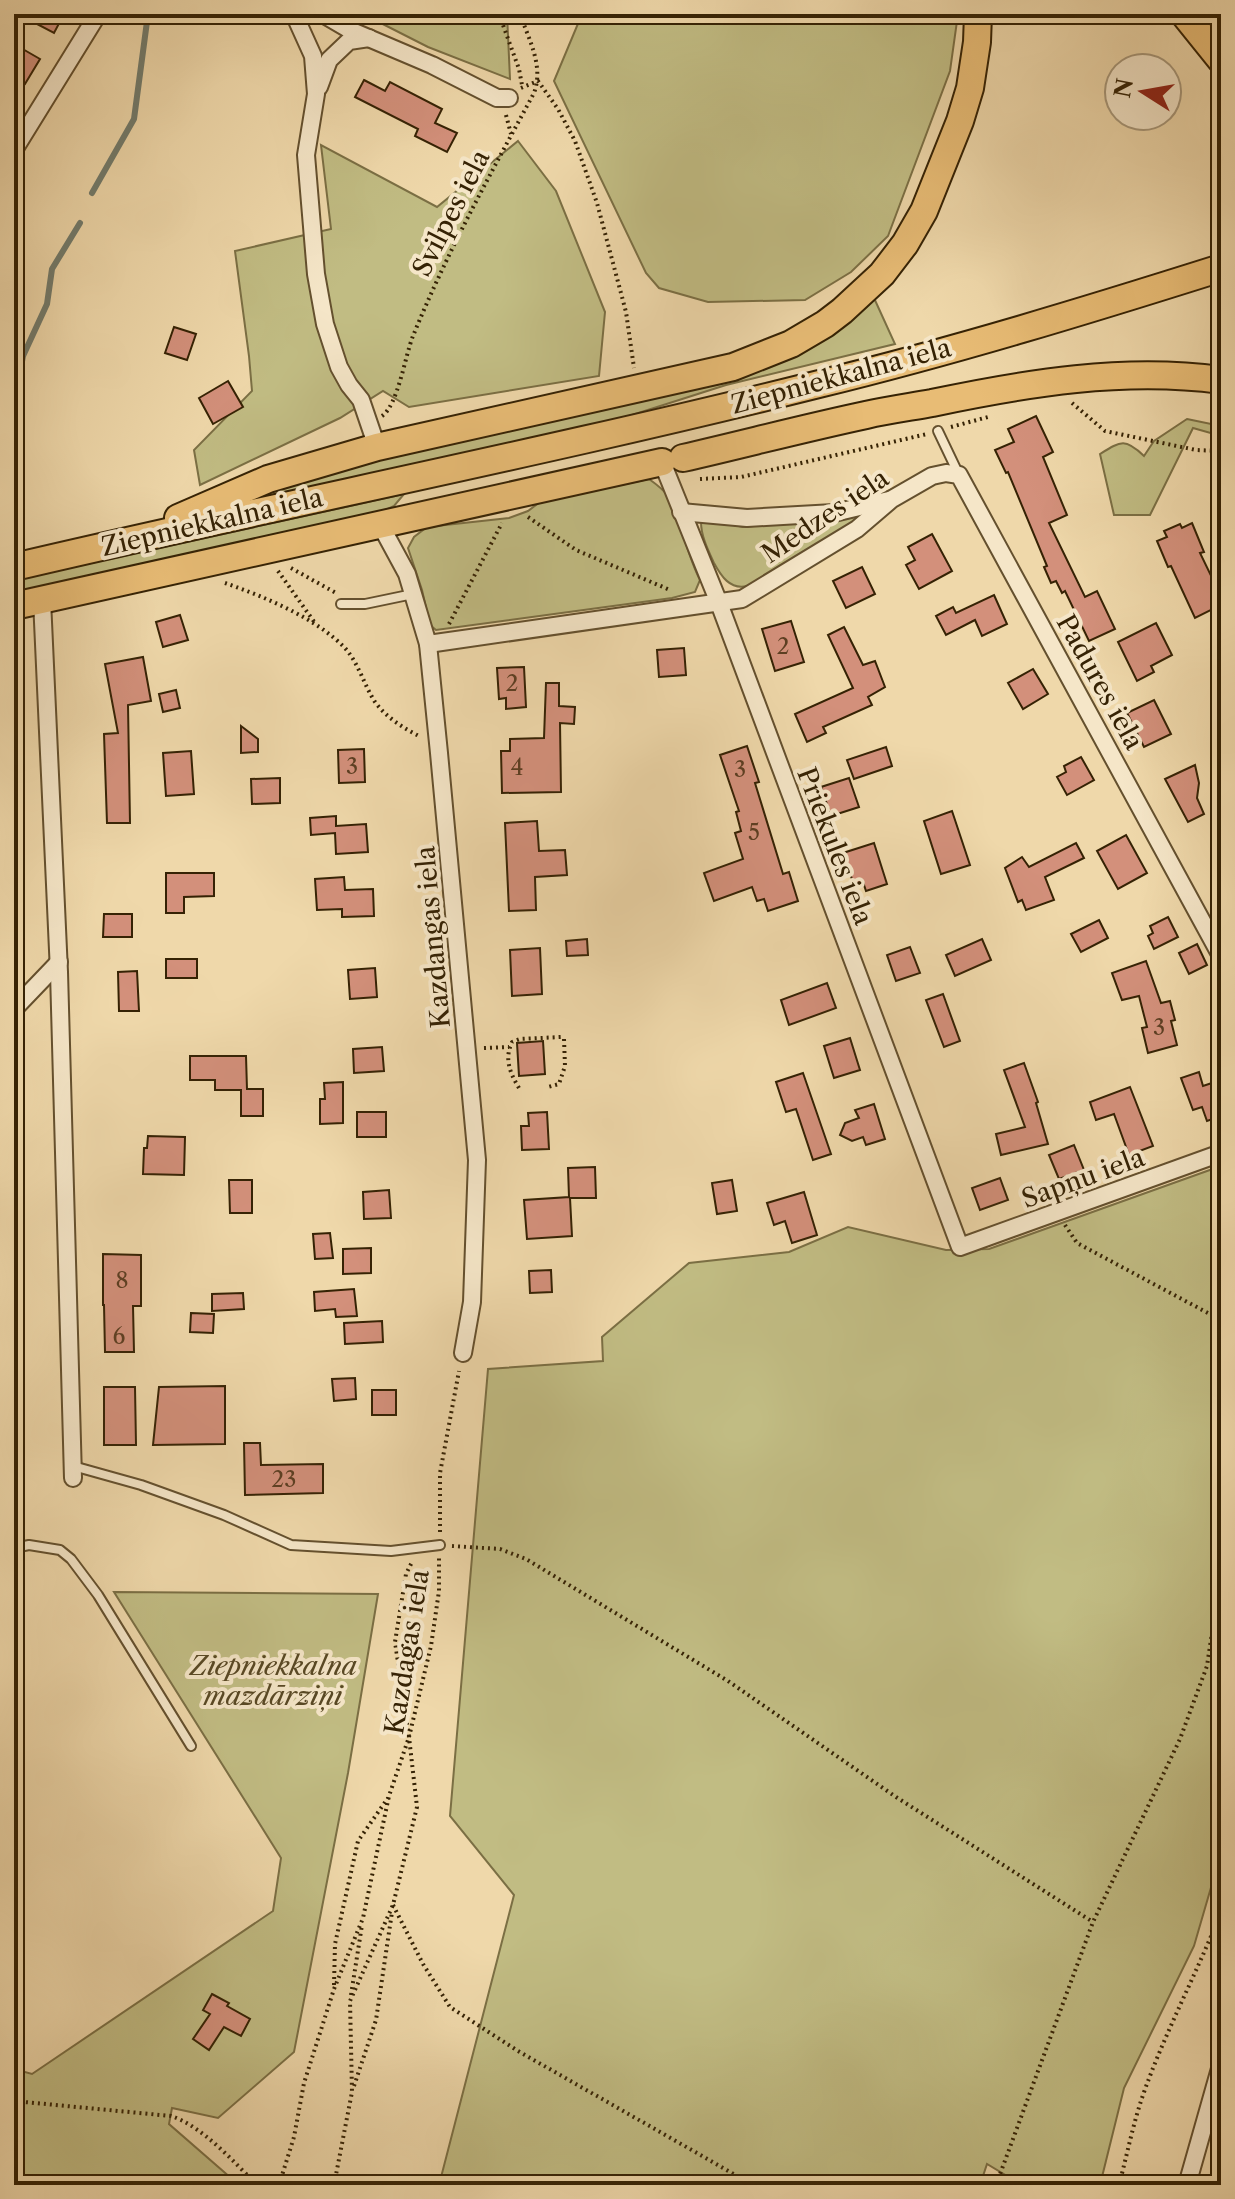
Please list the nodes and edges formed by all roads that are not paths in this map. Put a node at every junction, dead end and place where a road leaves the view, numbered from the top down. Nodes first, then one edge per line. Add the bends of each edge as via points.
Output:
1 (98, 14) edge
2 (294, 14) edge
3 (323, 14) edge
4 (978, 14) edge
5 (1184, 14) edge
6 (371, 38) junction
7 (1221, 60) edge
8 (316, 94) junction
9 (509, 98) dead end
10 (14, 150) edge
11 (1221, 268) edge
12 (1221, 380) edge
13 (938, 431) road end
14 (377, 447) junction
15 (457, 468) junction
16 (671, 468) junction
17 (959, 475) junction
18 (892, 499) junction
19 (681, 512) junction
20 (381, 526) junction
21 (120, 542) junction
22 (14, 567) edge
23 (413, 594) junction
24 (42, 600) junction
25 (341, 604) road end
26 (712, 604) junction
27 (14, 606) edge
28 (434, 643) junction
29 (1216, 928) edge
30 (1221, 956) edge
31 (59, 962) junction
32 (14, 1009) edge
33 (1221, 1153) edge
34 (960, 1247) joint
35 (463, 1353) road end
36 (73, 1472) joint
37 (440, 1545) road end
38 (14, 1548) edge
39 (191, 1746) dead end
40 (1221, 2065) edge
41 (1187, 2185) edge

1 - 10 street
2 - 8 street via 313,56
3 - 6 street
4 - 14 highway via 974,66 960,121 919,220 882,274 842,311 809,334 733,367
5 - 7 highway
6 - 8 street via 349,41 329,60
6 - 9 street via 497,98
8 - 14 street via 306,155 316,274 339,367 361,400
11 - 15 highway, Ziepniekkalna iela via 821,384
12 - 16 highway, Ziepniekkalna iela via 1125,375 1061,381 993,403 869,414
13 - 17 lane, Padures iela
14 - 21 highway via 268,479
15 - 20 highway, Ziepniekkalna iela
15 - 21 highway, Ziepniekkalna iela
16 - 19 street, Priekules iela
16 - 20 highway, Ziepniekkalna iela
17 - 18 street, Medzes iela via 932,476
17 - 29 street, Padures iela
18 - 19 street via 834,513 747,518
18 - 26 street, Medzes iela via 857,529 742,599
19 - 26 street, Priekules iela
20 - 23 street, Kazdangas iela
20 - 24 highway, Ziepniekkalna iela
21 - 22 highway, Ziepniekkalna iela
23 - 25 lane
23 - 28 street, Kazdangas iela
24 - 27 highway, Ziepniekkalna iela
24 - 31 street
26 - 28 street, Medzes iela
26 - 34 street, Priekules iela
28 - 35 street, Kazdangas iela via 477,1160 472,1302
29 - 30 street, Padures iela
31 - 32 street
31 - 36 street
33 - 34 street, Sapņu iela
36 - 37 lane via 141,1485 291,1545 391,1551
38 - 39 lane via 60,1550 71,1559
40 - 41 street

